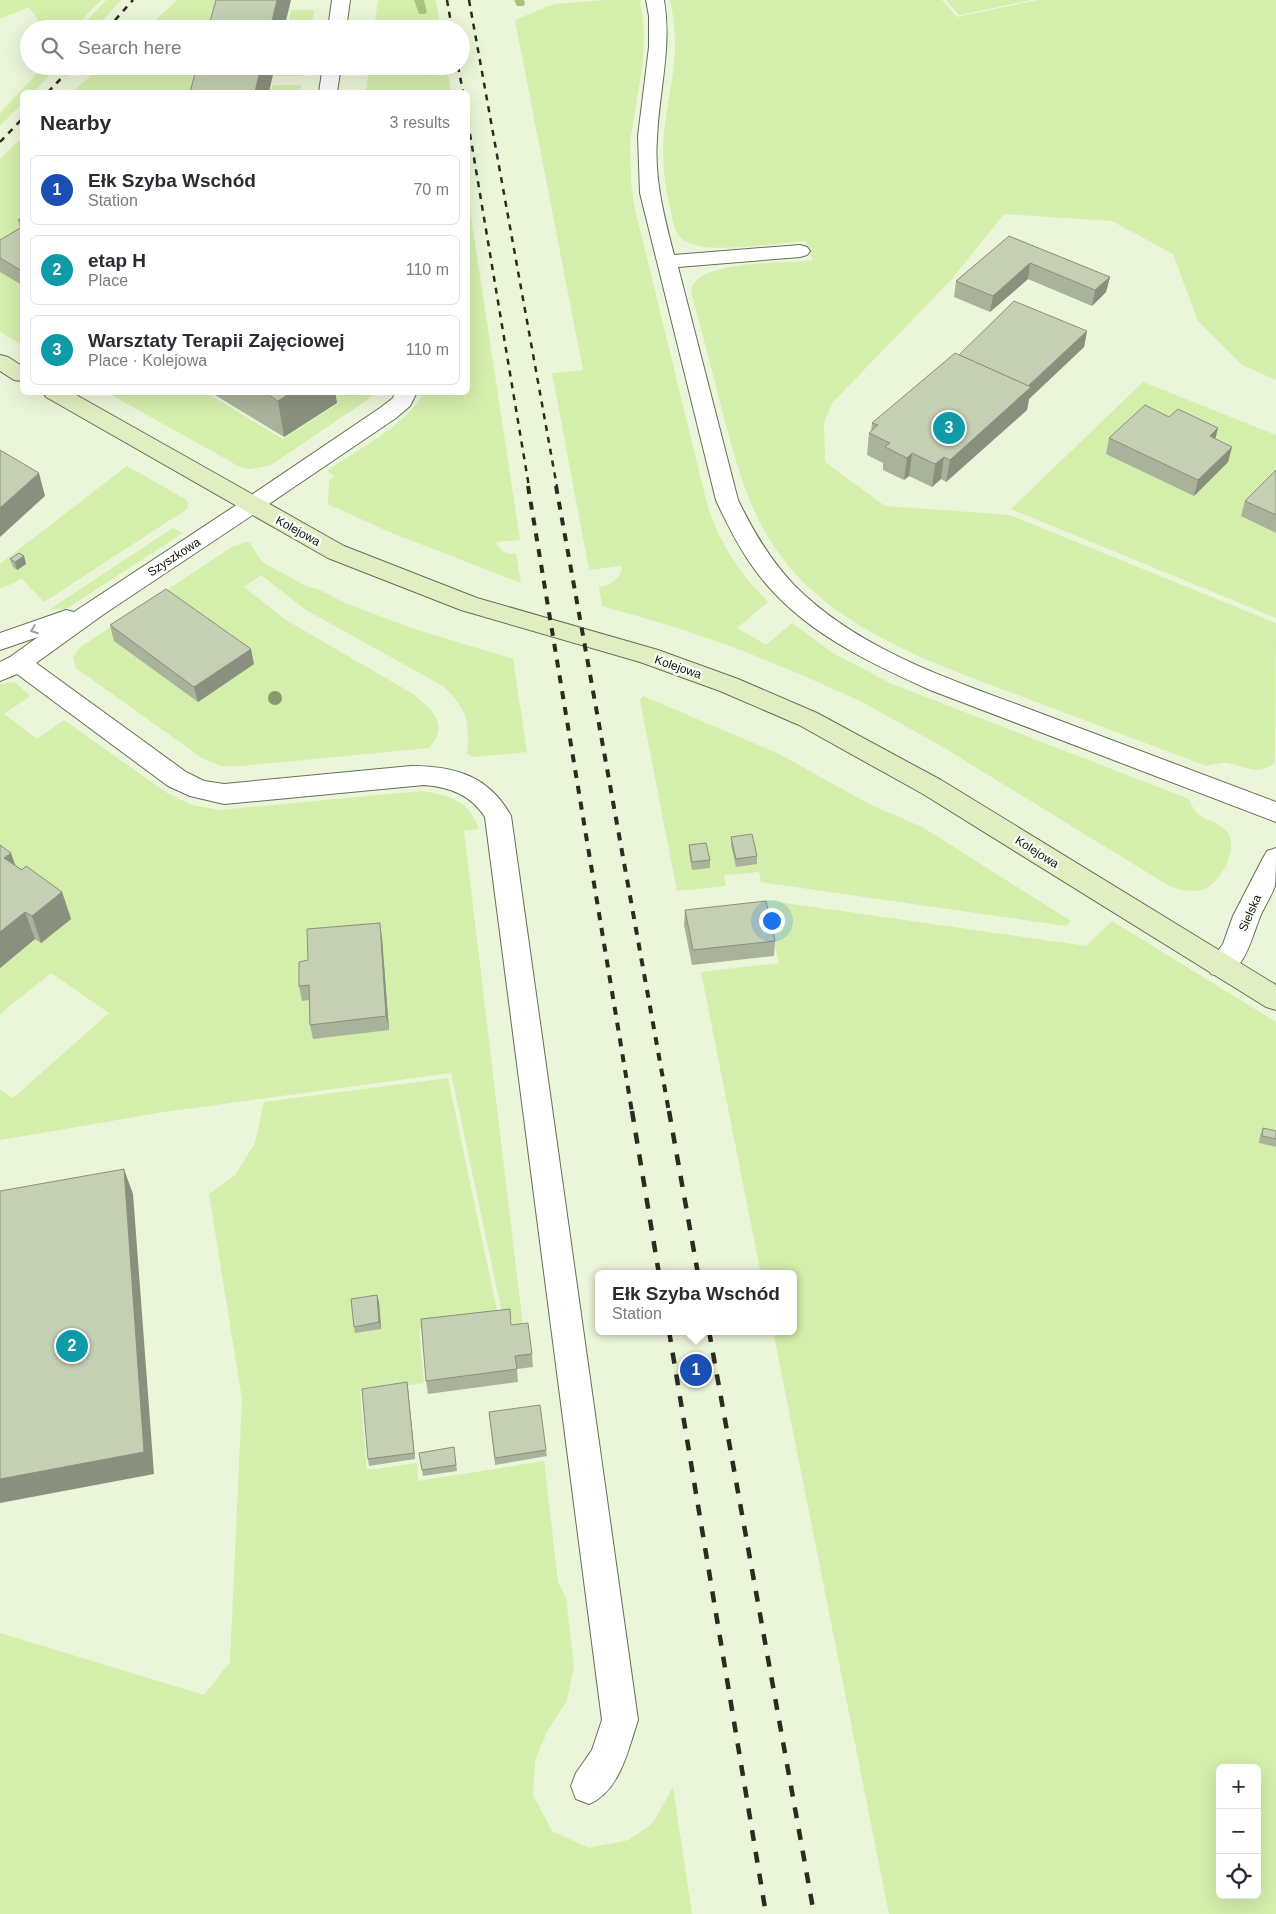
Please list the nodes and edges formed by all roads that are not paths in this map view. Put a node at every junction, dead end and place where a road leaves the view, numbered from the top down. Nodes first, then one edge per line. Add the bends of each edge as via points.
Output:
1 (341, 0) edge
2 (655, 0) edge
3 (338, 20) edge
4 (331, 75) edge
5 (328, 90) edge
6 (800, 251) dead end
7 (666, 262) junction
8 (0, 362) edge
9 (20, 373) edge
10 (59, 395) edge
11 (405, 395) edge
12 (252, 505) junction
13 (6, 659) edge
14 (1276, 812) edge
15 (1276, 858) edge
16 (1221, 966) junction
17 (1276, 999) edge
18 (589, 1786) dead end

1 - 3 street
2 - 7 street via 660,34 659,57 648,126 647,170 651,203
4 - 5 street
6 - 7 street
7 - 14 street via 727,500 754,553 794,600 843,636 912,672
8 - 9 street
10 - 12 street, Kolejowa
11 - 12 street, Szyszkowa via 388,413
12 - 13 street, Szyszkowa via 96,608
12 - 16 street, Kolejowa via 336,552 405,580 516,619 649,656 729,685 808,719 932,787
13 - 18 street via 177,779 199,789 224,794 411,775 440,776 475,789 486,798 498,816 620,1720 607,1760
15 - 16 street, Sielska via 1234,949
16 - 17 street, Kolejowa

